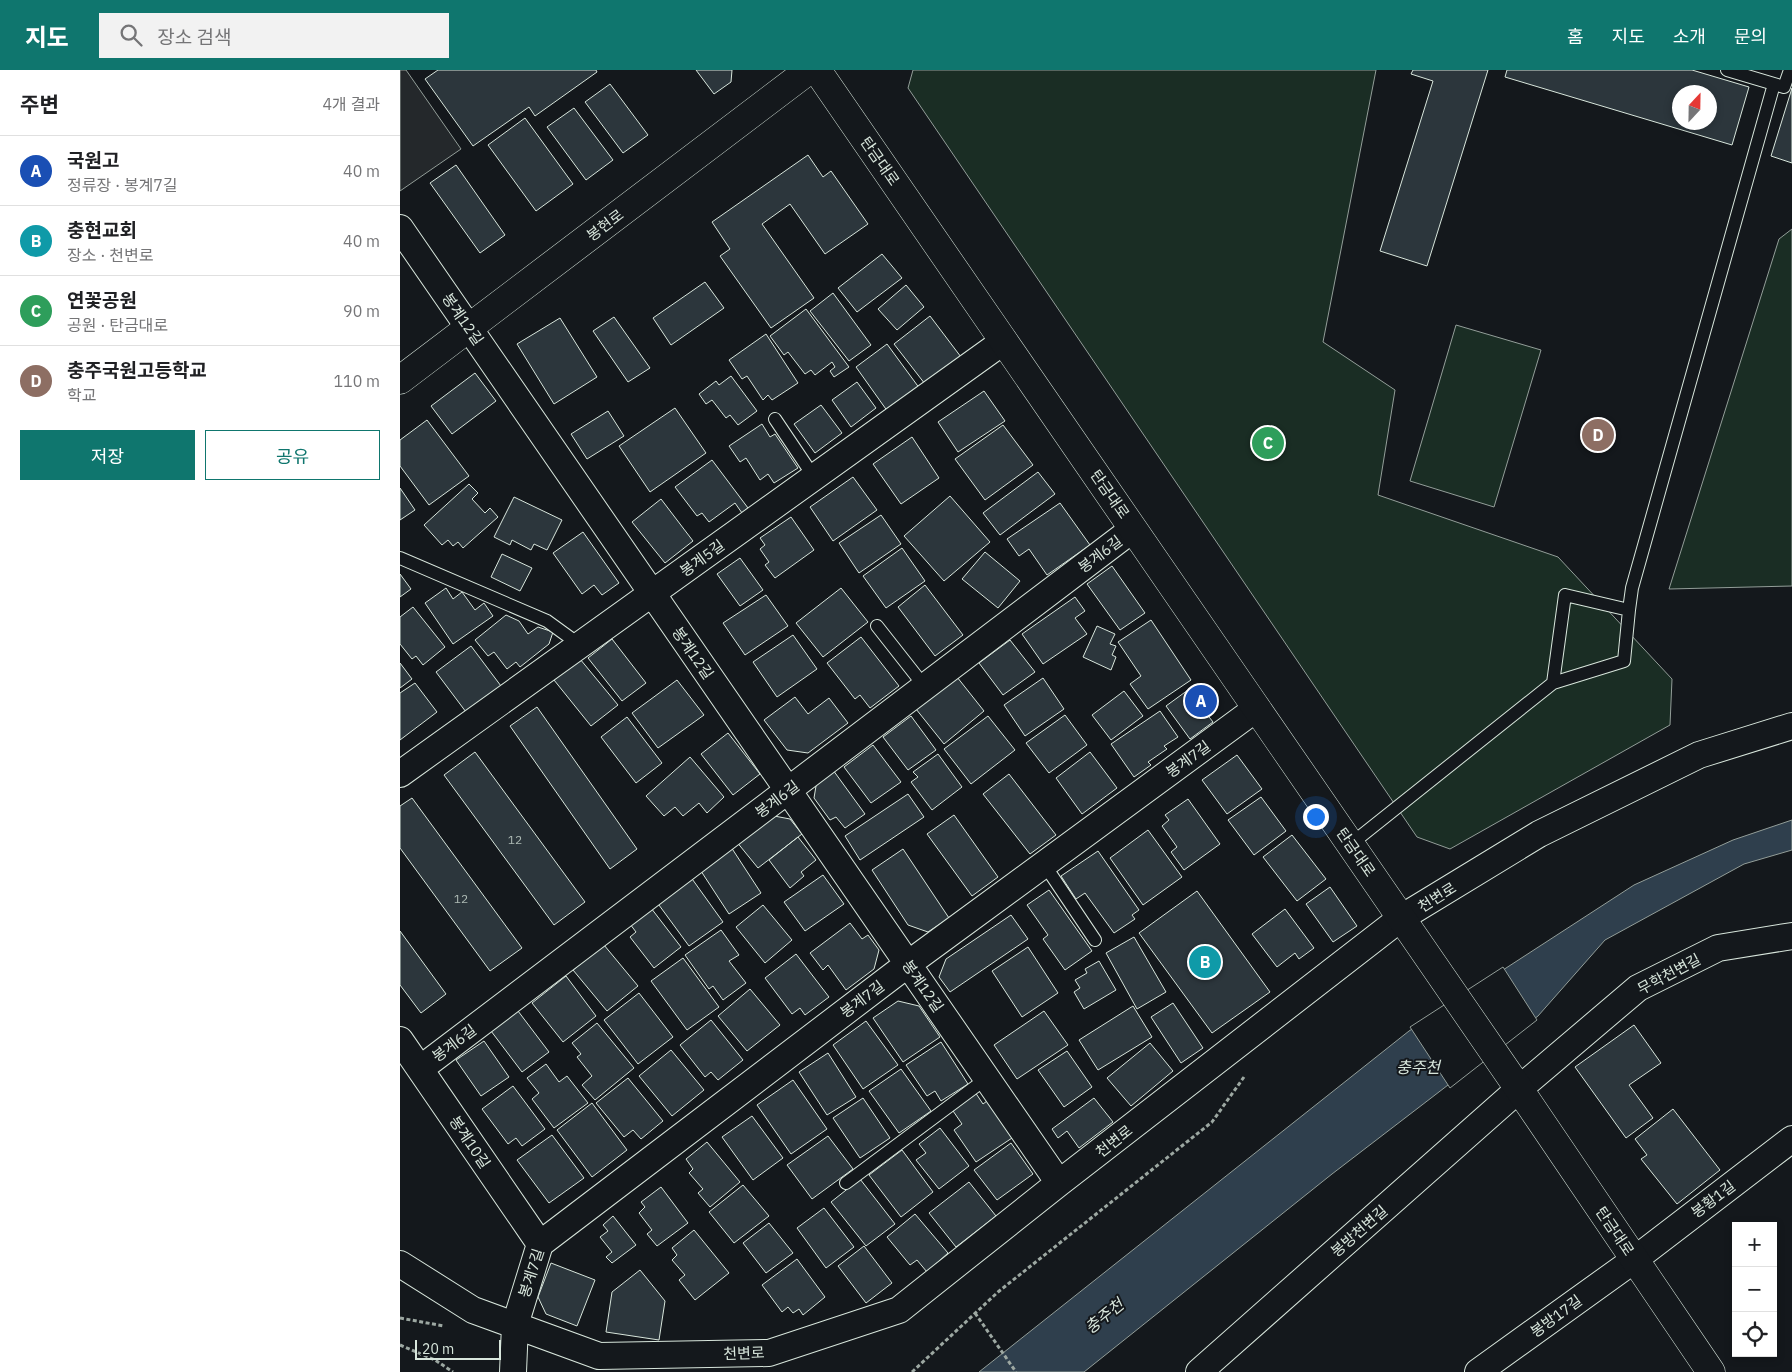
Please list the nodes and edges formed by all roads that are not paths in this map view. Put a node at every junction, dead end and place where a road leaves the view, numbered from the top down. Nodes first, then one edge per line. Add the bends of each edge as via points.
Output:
1 (810, 70) edge
2 (818, 70) edge
3 (1726, 70) edge
4 (1790, 71) edge
5 (1774, 84) junction
6 (400, 228) edge
7 (469, 328) junction
8 (1004, 341) junction
9 (400, 380) edge
10 (775, 419) dead end
11 (814, 477) junction
12 (1134, 529) junction
13 (400, 558) edge
14 (652, 594) junction
15 (1629, 610) junction
16 (877, 626) dead end
17 (580, 645) junction
18 (1553, 683) junction
19 (925, 687) junction
20 (1257, 708) junction
21 (1792, 726) edge
22 (400, 774) edge
23 (788, 790) junction
24 (1351, 844) junction
25 (1044, 864) junction
26 (1402, 918) junction
27 (1792, 936) edge
28 (1095, 940) dead end
29 (908, 964) junction
30 (400, 1040) edge
31 (420, 1068) junction
32 (987, 1078) junction
33 (1519, 1089) junction
34 (1792, 1139) edge
35 (846, 1183) dead end
36 (1059, 1183) junction
37 (540, 1244) junction
38 (1634, 1260) junction
39 (400, 1264) edge
40 (515, 1325) junction
41 (513, 1372) edge
42 (1199, 1372) edge
43 (1478, 1372) edge
44 (1710, 1372) edge

1 - 7 main road, 봉현로
2 - 8 main road, 탄금대로
3 - 5 lane
4 - 5 lane via 1784,87
5 - 15 lane via 1632,588
6 - 7 street, 봉계12길
7 - 9 main road, 봉현로
7 - 14 street, 봉계12길
8 - 11 street, 봉계5길
8 - 12 main road, 탄금대로
10 - 11 lane
11 - 14 street, 봉계5길
12 - 19 street, 봉계6길
12 - 20 main road, 탄금대로
13 - 17 lane via 547,621
14 - 17 street, 봉계5길
14 - 23 street, 봉계12길
15 - 18 lane via 1624,661
15 - 18 lane via 1565,596
16 - 19 lane
17 - 22 street, 봉계5길
18 - 24 lane
19 - 23 street, 봉계6길
20 - 24 main road, 탄금대로
20 - 25 street, 봉계7길
21 - 26 street, 천변로 via 1699,755 1539,834
23 - 29 street, 봉계12길
23 - 31 street, 봉계6길
24 - 26 main road, 탄금대로
25 - 28 lane
25 - 29 street, 봉계7길
26 - 33 main road, 탄금대로
26 - 36 street, 천변로
27 - 33 street, 무학천변길 via 1718,948 1638,988
29 - 32 street, 봉계12길
29 - 37 street, 봉계7길
30 - 31 street, 봉계10길
31 - 37 street, 봉계10길
32 - 35 lane
32 - 36 street, 봉계12길
33 - 38 main road, 탄금대로
33 - 42 street, 봉방천변길
34 - 38 street, 봉황1길
36 - 40 street, 천변로 via 899,1310 769,1353 599,1356
37 - 40 street, 봉계7길
38 - 43 street, 봉방17길
38 - 44 main road, 탄금대로
39 - 40 street, 천변로 via 473,1310
40 - 41 street, 봉계7길

